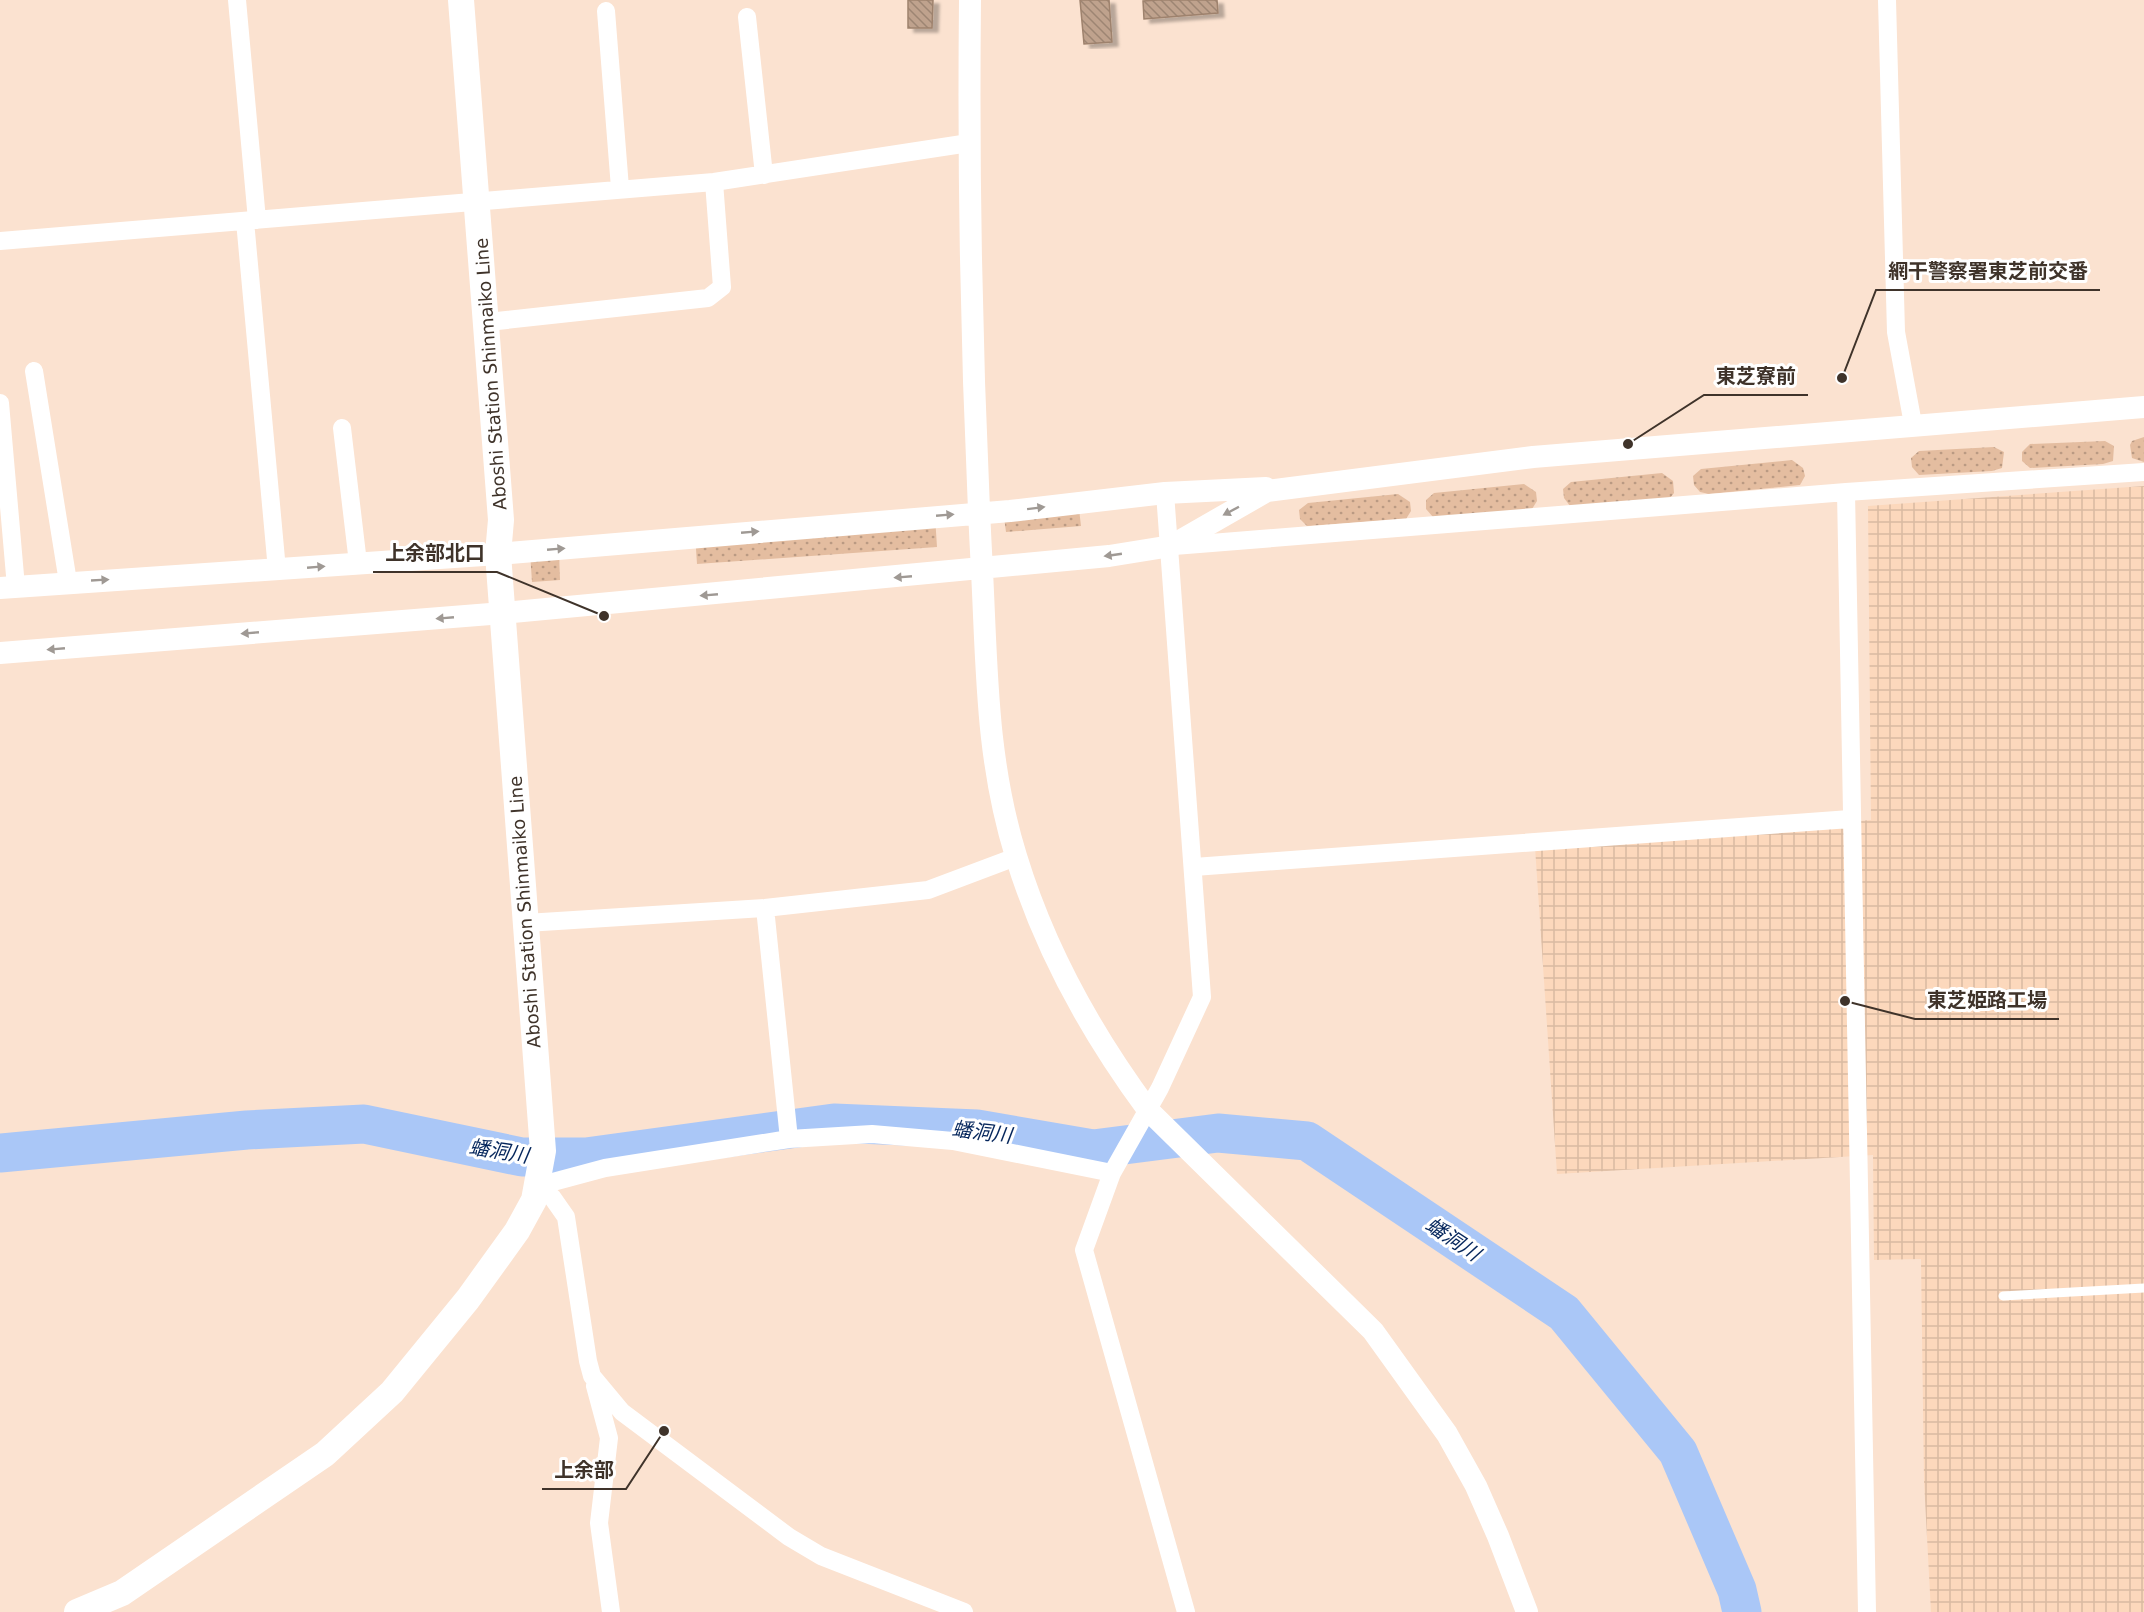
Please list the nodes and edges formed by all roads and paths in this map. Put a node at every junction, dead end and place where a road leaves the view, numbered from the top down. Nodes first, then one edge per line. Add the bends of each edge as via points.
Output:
1 (237, 0) edge
2 (462, 0) edge
3 (970, 0) edge
4 (1887, 0) edge
5 (606, 11) dead end
6 (747, 17) dead end
7 (969, 143) junction
8 (764, 175) junction
9 (714, 182) junction
10 (620, 188) junction
11 (478, 201) junction
12 (251, 220) junction
13 (0, 241) edge
14 (488, 322) junction
15 (34, 370) dead end
16 (0, 403) edge
17 (2144, 407) edge
18 (1913, 424) junction
19 (342, 428) dead end
20 (3, 470) edge
21 (2144, 472) edge
22 (1326, 485) junction
23 (1846, 492) junction
24 (1165, 494) junction
25 (978, 513) junction
26 (1171, 546) junction
27 (498, 554) junction
28 (358, 563) junction
29 (277, 570) junction
30 (982, 570) junction
31 (68, 582) junction
32 (8, 587) edge
33 (503, 613) junction
34 (0, 653) edge
35 (1850, 819) junction
36 (1016, 857) junction
37 (1194, 867) junction
38 (765, 908) junction
39 (526, 923) junction
40 (1148, 1110) junction
41 (789, 1139) junction
42 (541, 1169) junction
43 (1112, 1173) junction
44 (2144, 1288) edge
45 (2002, 1296) dead end
46 (592, 1376) junction
47 (77, 1612) edge
48 (611, 1612) edge
49 (964, 1612) edge
50 (1186, 1612) edge
51 (1527, 1612) edge
52 (1867, 1612) edge

1 - 12 street
2 - 11 main road, Aboshi Station Shinmaiko Line
3 - 7 street
4 - 18 street via 1896,332
5 - 10 street
6 - 8 street
7 - 8 street
7 - 25 street
8 - 9 street
9 - 10 street
9 - 14 street via 722,287 708,298
10 - 11 street
11 - 12 street
11 - 14 main road, Aboshi Station Shinmaiko Line
12 - 13 street
12 - 29 street
14 - 27 main road, Aboshi Station Shinmaiko Line via 501,520
15 - 31 street
16 - 20 street
17 - 18 street
18 - 22 street via 1533,457
19 - 28 street
20 - 32 street
21 - 23 street
22 - 24 street
22 -> 26 street via 1267,491
23 - 26 street
23 - 35 street
25 -> 24 street
24 - 26 street
27 -> 25 street
25 - 30 street
26 -> 30 street
26 - 37 street
27 - 28 street
27 - 33 main road, Aboshi Station Shinmaiko Line
29 -> 28 street
31 -> 29 street
30 -> 33 street
30 - 36 street via 988,712 1003,807
31 - 32 street
33 -> 34 street
33 - 39 main road, Aboshi Station Shinmaiko Line
35 - 37 street
35 - 52 street
36 - 38 street via 928,890
36 - 40 street via 1049,943 1078,1002 1119,1071
37 - 40 street via 1202,997
38 - 39 street
38 - 41 street
39 - 42 main road, Aboshi Station Shinmaiko Line
40 - 43 street
40 - 51 street via 1380,1339 1447,1434 1476,1486
41 - 42 street via 605,1168
41 - 43 street via 872,1134 954,1142
42 - 46 street via 552,1197 566,1217
42 - 47 main road, Aboshi Station Shinmaiko Line via 534,1200 517,1231 468,1299 384,1400 325,1454 122,1593
43 - 50 street via 1084,1250
44 - 45 lane
46 - 48 street via 609,1438 599,1523
46 - 49 street via 609,1399 641,1428 802,1545

